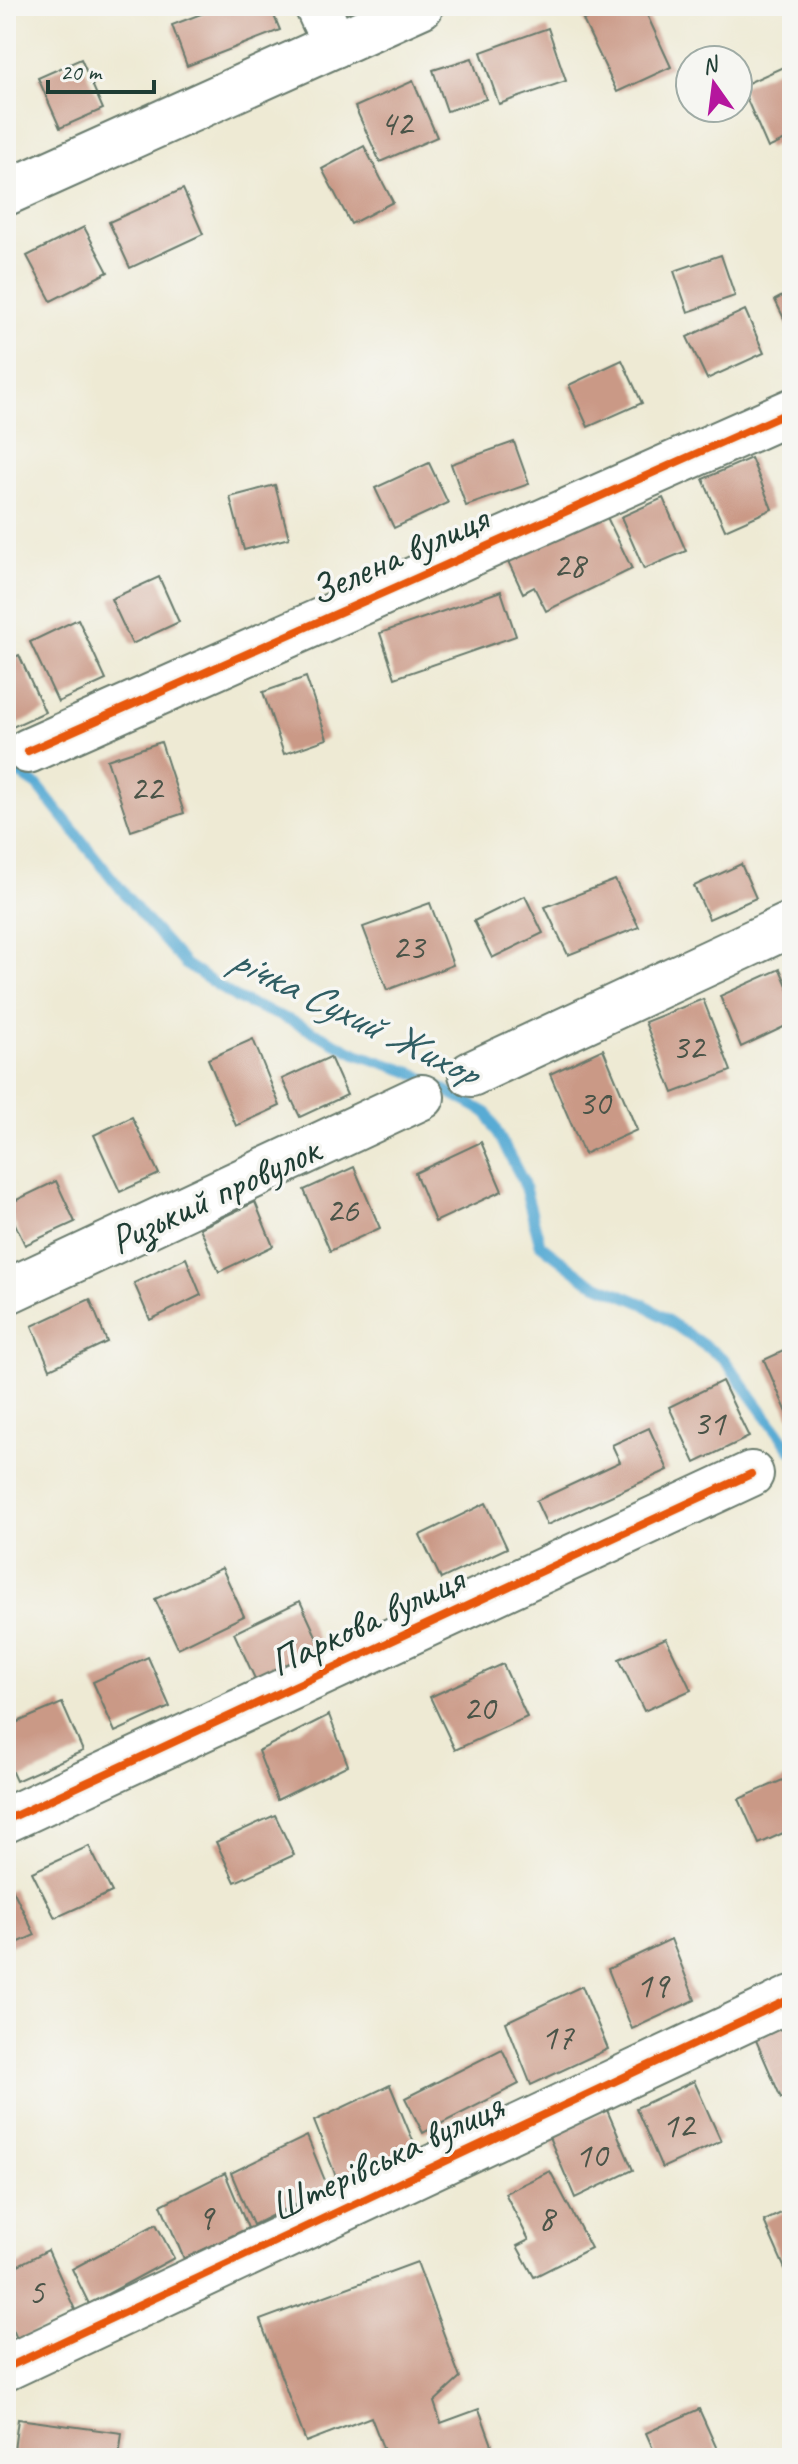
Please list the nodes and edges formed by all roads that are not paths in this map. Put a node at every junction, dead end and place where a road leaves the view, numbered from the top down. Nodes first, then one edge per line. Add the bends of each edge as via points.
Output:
1 (317, 6) edge
2 (421, 6) edge
3 (335, 45) junction
4 (6, 193) edge
5 (792, 411) edge
6 (28, 751) dead end
7 (792, 924) edge
8 (471, 1074) dead end
9 (422, 1097) dead end
10 (6, 1292) edge
11 (751, 1474) dead end
12 (6, 1820) edge
13 (792, 1998) edge
14 (6, 2368) edge

1 - 3 street
2 - 3 street
3 - 4 street
5 - 6 street, Зелена вулиця
7 - 8 street
9 - 10 street, Ризький провулок
11 - 12 street, Паркова вулиця
13 - 14 street, Штерівська вулиця

